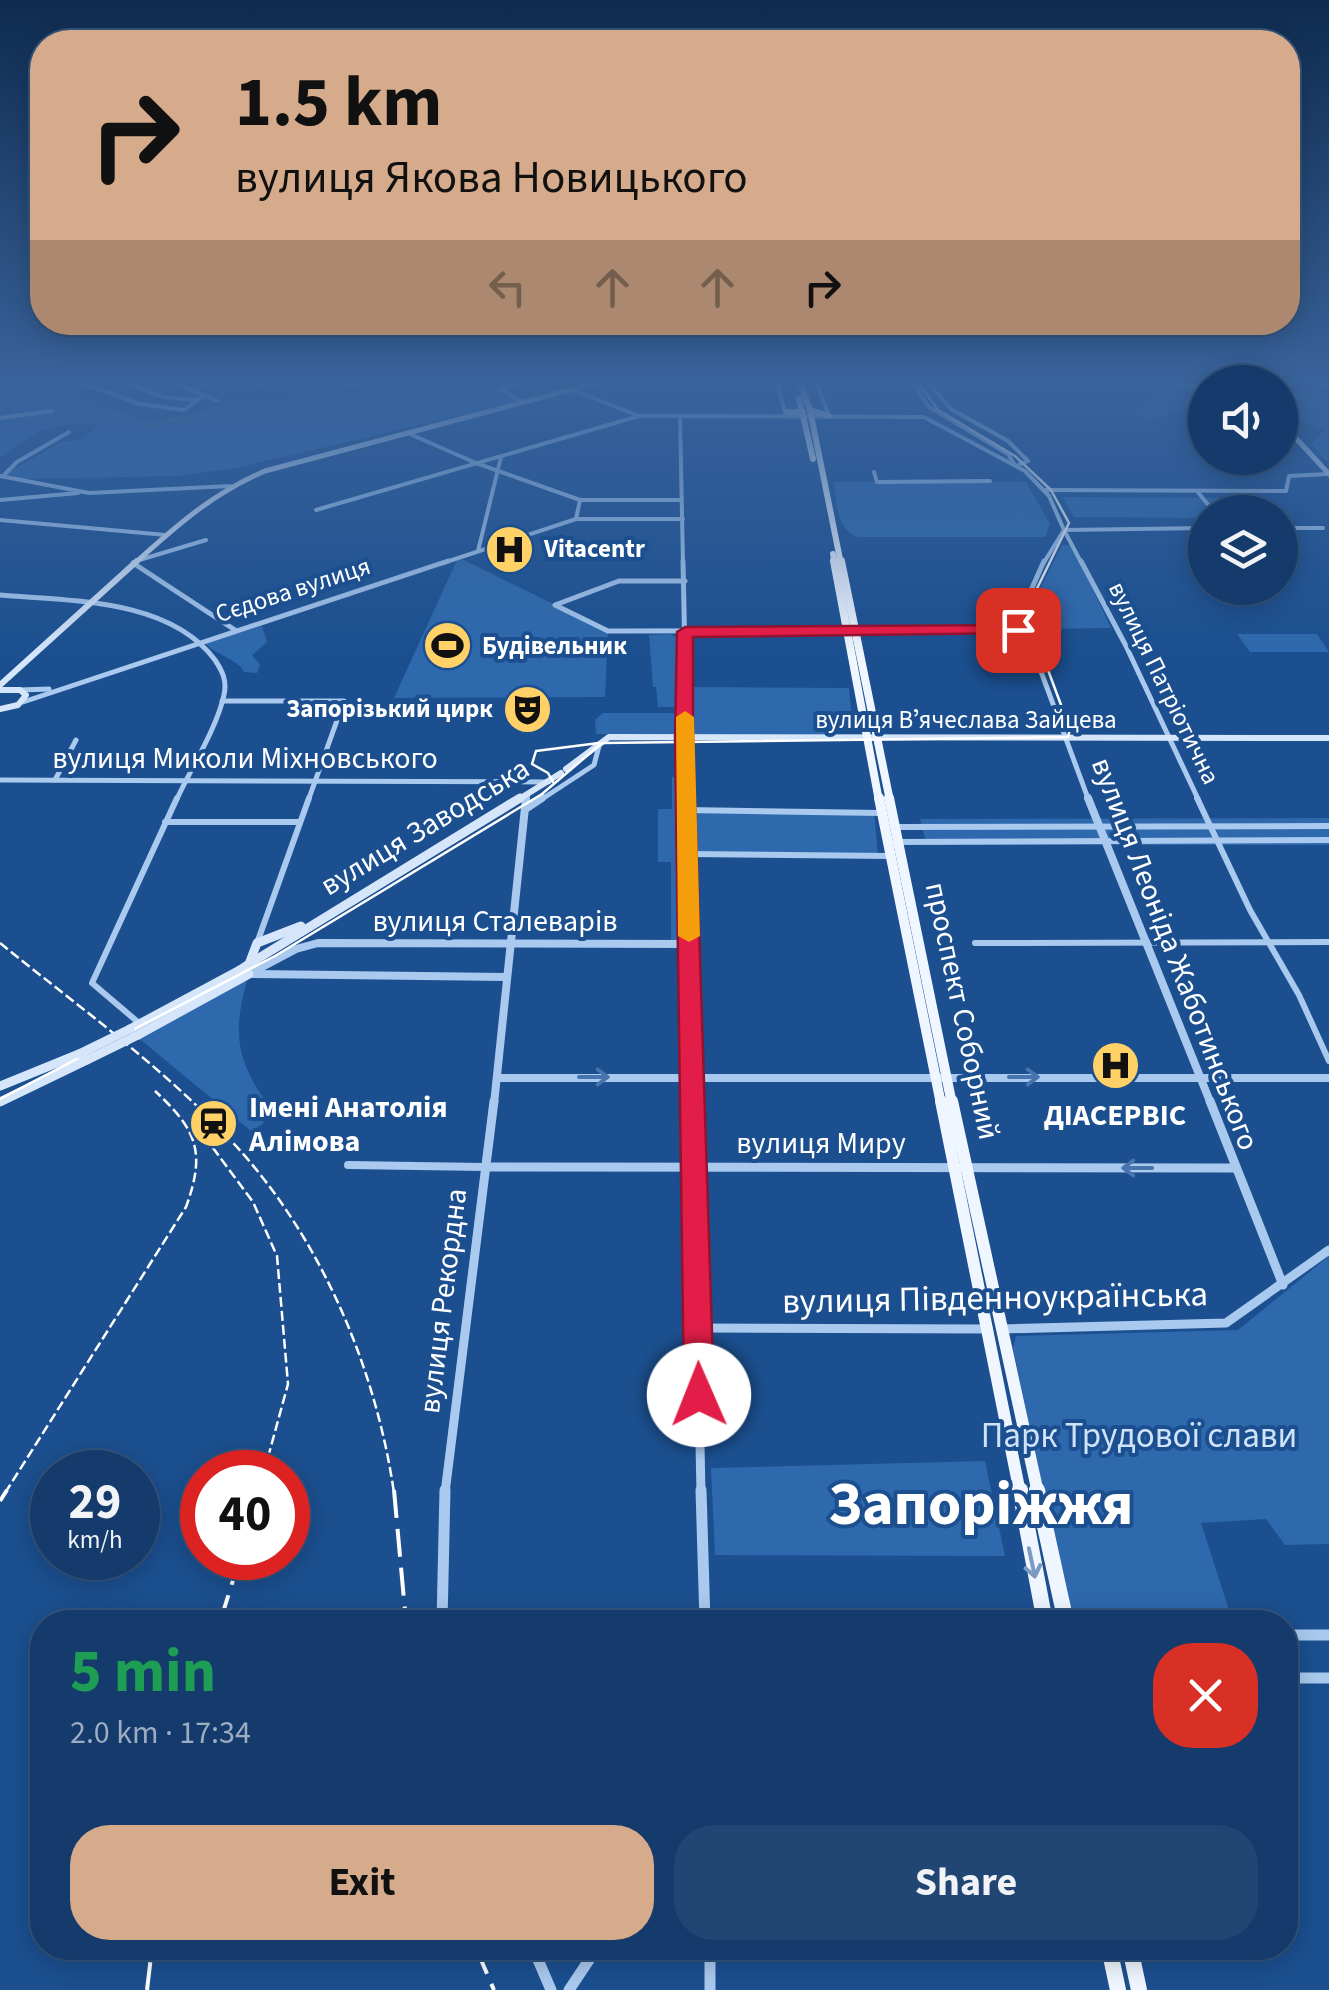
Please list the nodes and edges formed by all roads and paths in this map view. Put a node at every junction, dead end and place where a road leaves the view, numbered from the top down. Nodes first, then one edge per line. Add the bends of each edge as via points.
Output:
1 (495, 470) edge
2 (282, 471) edge
3 (452, 471) edge
4 (497, 471) edge
5 (681, 471) edge
6 (819, 471) edge
7 (1022, 471) edge
8 (874, 472) dead end
9 (1328, 472) edge
10 (2, 476) edge
11 (990, 482) dead end
12 (230, 486) junction
13 (1045, 490) junction
14 (1197, 491) junction
15 (89, 492) junction
16 (1200, 495) edge
17 (0, 500) edge
18 (580, 500) junction
19 (682, 500) junction
20 (316, 510) dead end
21 (576, 519) junction
22 (0, 520) edge
23 (683, 520) junction
24 (1188, 528) edge
25 (1298, 528) edge
26 (1323, 528) dead end
27 (1064, 530) junction
28 (166, 535) junction
29 (206, 540) dead end
30 (478, 551) junction
31 (134, 562) junction
32 (686, 582) junction
33 (0, 595) edge
34 (89, 604) junction
35 (234, 630) junction
36 (852, 630) junction
37 (1025, 630) junction
38 (685, 632) junction
39 (199, 642) junction
40 (9, 677) junction
41 (64, 687) junction
42 (0, 688) edge
43 (17, 690) junction
44 (222, 701) junction
45 (23, 702) junction
46 (1, 709) edge
47 (684, 738) junction
48 (1065, 738) junction
49 (1170, 738) junction
50 (872, 739) junction
51 (1329, 739) edge
52 (76, 740) dead end
53 (604, 741) junction
54 (0, 780) edge
55 (55, 780) junction
56 (185, 780) junction
57 (315, 781) junction
58 (549, 782) junction
59 (526, 795) junction
60 (527, 808) junction
61 (686, 810) junction
62 (887, 813) junction
63 (165, 822) junction
64 (300, 822) junction
65 (1100, 825) junction
66 (1212, 825) junction
67 (1329, 826) edge
68 (890, 827) junction
69 (1106, 840) junction
70 (1218, 840) junction
71 (1329, 840) edge
72 (893, 842) junction
73 (687, 854) junction
74 (896, 856) junction
75 (312, 922) junction
76 (1329, 942) edge
77 (257, 943) junction
78 (511, 943) junction
79 (975, 943) dead end
80 (1146, 943) junction
81 (1272, 943) junction
82 (689, 944) junction
83 (246, 969) junction
84 (506, 976) junction
85 (136, 1029) junction
86 (83, 1057) junction
87 (1329, 1061) edge
88 (693, 1076) junction
89 (940, 1076) junction
90 (497, 1078) junction
91 (1329, 1078) edge
92 (1200, 1079) junction
93 (0, 1086) edge
94 (0, 1102) edge
95 (348, 1165) dead end
96 (694, 1167) junction
97 (484, 1168) junction
98 (960, 1168) junction
99 (1234, 1168) junction
100 (1329, 1250) edge
101 (1283, 1285) junction
102 (698, 1328) junction
103 (995, 1329) junction
104 (442, 1610) edge
105 (705, 1610) edge
106 (1042, 1610) edge
107 (1063, 1610) edge
108 (1298, 1634) edge
109 (1329, 1635) edge
110 (1298, 1678) edge
111 (1329, 1678) edge
112 (539, 1960) edge
113 (590, 1960) edge
114 (710, 1960) edge
115 (1112, 1960) edge
116 (1133, 1960) edge
117 (552, 1990) edge
118 (569, 1990) edge
119 (710, 1990) edge
120 (1118, 1990) edge
121 (1139, 1990) edge

1 - 30 street
2 - 12 main road
3 - 20 street
4 - 18 street
5 - 19 street
6 - 36 main road, проспект Соборний
7 - 13 street, вулиця Патріотична
8 - 11 street via 876,482
9 - 14 street via 1290,476 1286,490
10 - 15 street
12 - 15 street
12 - 28 main road
13 - 14 street
13 - 27 street, вулиця Патріотична
14 - 16 street
15 - 17 street
18 - 19 street
18 - 21 street
19 - 23 street
21 - 23 street, Сєдова вулиця
21 - 30 street, Сєдова вулиця
22 - 28 street
23 - 32 street
24 - 27 street
25 - 26 street
27 - 37 street via 1025,598
27 - 49 street, вулиця Патріотична
28 - 31 main road
29 - 31 street
30 - 35 street, Сєдова вулиця
31 - 34 main road
31 - 35 street
32 - 38 street
32 - 38 street via 619,582 554,604 608,631
33 - 34 street
34 - 39 street via 137,614
34 - 40 main road
35 - 39 street, Сєдова вулиця
36 - 37 street
36 - 38 street
36 - 50 main road, проспект Соборний
37 - 48 street, вулиця Леоніда Жаботинського
38 - 47 street
39 - 41 street, Сєдова вулиця
39 - 44 street via 225,674
40 - 42 main road
40 - 43 main road
41 - 43 street
41 - 45 street, Сєдова вулиця
42 - 43 main road
43 - 45 main road via 26,695
44 - 56 street
44 - 57 street via 344,701
45 - 46 main road
47 - 50 main road, вулиця Вʼячеслава Зайцева
47 - 53 main road, вулиця Вʼячеслава Зайцева
47 - 61 street
48 - 49 main road, вулиця Вʼячеслава Зайцева
48 - 50 main road, вулиця Вʼячеслава Зайцева
48 - 65 street, вулиця Леоніда Жаботинського
49 - 51 main road, вулиця Вʼячеслава Зайцева
49 - 66 street, вулиця Патріотична
50 - 62 main road, проспект Соборний
52 - 55 street
53 - 58 main road, вулиця Заводська
53 - 60 street via 594,765
54 - 55 street, вулиця Миколи Міхновського
55 - 56 street, вулиця Миколи Міхновського
56 - 57 street, вулиця Миколи Міхновського
56 - 63 street
57 - 58 street, вулиця Миколи Міхновського
57 - 64 street
58 - 59 main road, вулиця Заводська
59 - 60 street, вулиця Рекордна
59 - 75 main road, вулиця Заводська
60 - 78 street, вулиця Рекордна
61 - 62 street
61 - 73 street
62 - 68 main road, проспект Соборний
63 - 64 street
63 - 85 street via 92,982
64 - 77 street
65 - 66 street
65 - 68 street
65 - 69 street, вулиця Леоніда Жаботинського
66 - 67 street
66 - 70 street, вулиця Патріотична
68 - 72 main road, проспект Соборний
69 - 70 street
69 - 72 street
69 - 80 street, вулиця Леоніда Жаботинського
70 - 71 street
70 - 81 street, вулиця Патріотична
72 - 74 main road, проспект Соборний
73 - 74 street
73 - 82 street
74 - 89 main road, проспект Соборний
75 - 77 main road, вулиця Заводська
75 - 83 main road, вулиця Заводська
76 - 81 street
77 - 83 main road
78 - 82 street, вулиця Сталеварів
78 - 83 street, вулиця Сталеварів via 307,944
78 - 84 street, вулиця Рекордна
79 - 80 street
80 - 81 street
80 - 92 street, вулиця Леоніда Жаботинського
81 - 87 street, вулиця Патріотична
82 - 88 street
83 - 84 street
83 - 85 main road, вулиця Заводська
84 - 90 street, вулиця Рекордна
85 - 86 main road, вулиця Заводська, bridge
86 - 93 main road, вулиця Заводська
86 - 94 main road, вулиця Заводська
88 - 89 street
90 -> 88 street
88 - 96 street
89 -> 92 street
89 - 98 main road, проспект Соборний
90 - 97 street, вулиця Рекордна
91 - 92 street
92 - 99 street, вулиця Леоніда Жаботинського
95 - 97 street, вулиця Миру
96 - 97 street, вулиця Миру
96 - 98 street, вулиця Миру
96 - 102 street
97 - 104 street, вулиця Рекордна via 445,1487
99 -> 98 street, вулиця Миру
98 - 103 main road, проспект Соборний
99 - 101 street, вулиця Леоніда Жаботинського
100 - 101 street, вулиця Південноукраїнська
101 - 103 street, вулиця Південноукраїнська via 1226,1323
102 - 103 street, вулиця Південноукраїнська
102 - 105 street
103 -> 106 main road, проспект Соборний
103 - 107 main road, проспект Соборний
108 - 109 street
110 - 111 street
112 - 117 street
113 - 118 street
114 - 119 street
115 - 120 main road
116 - 121 main road

